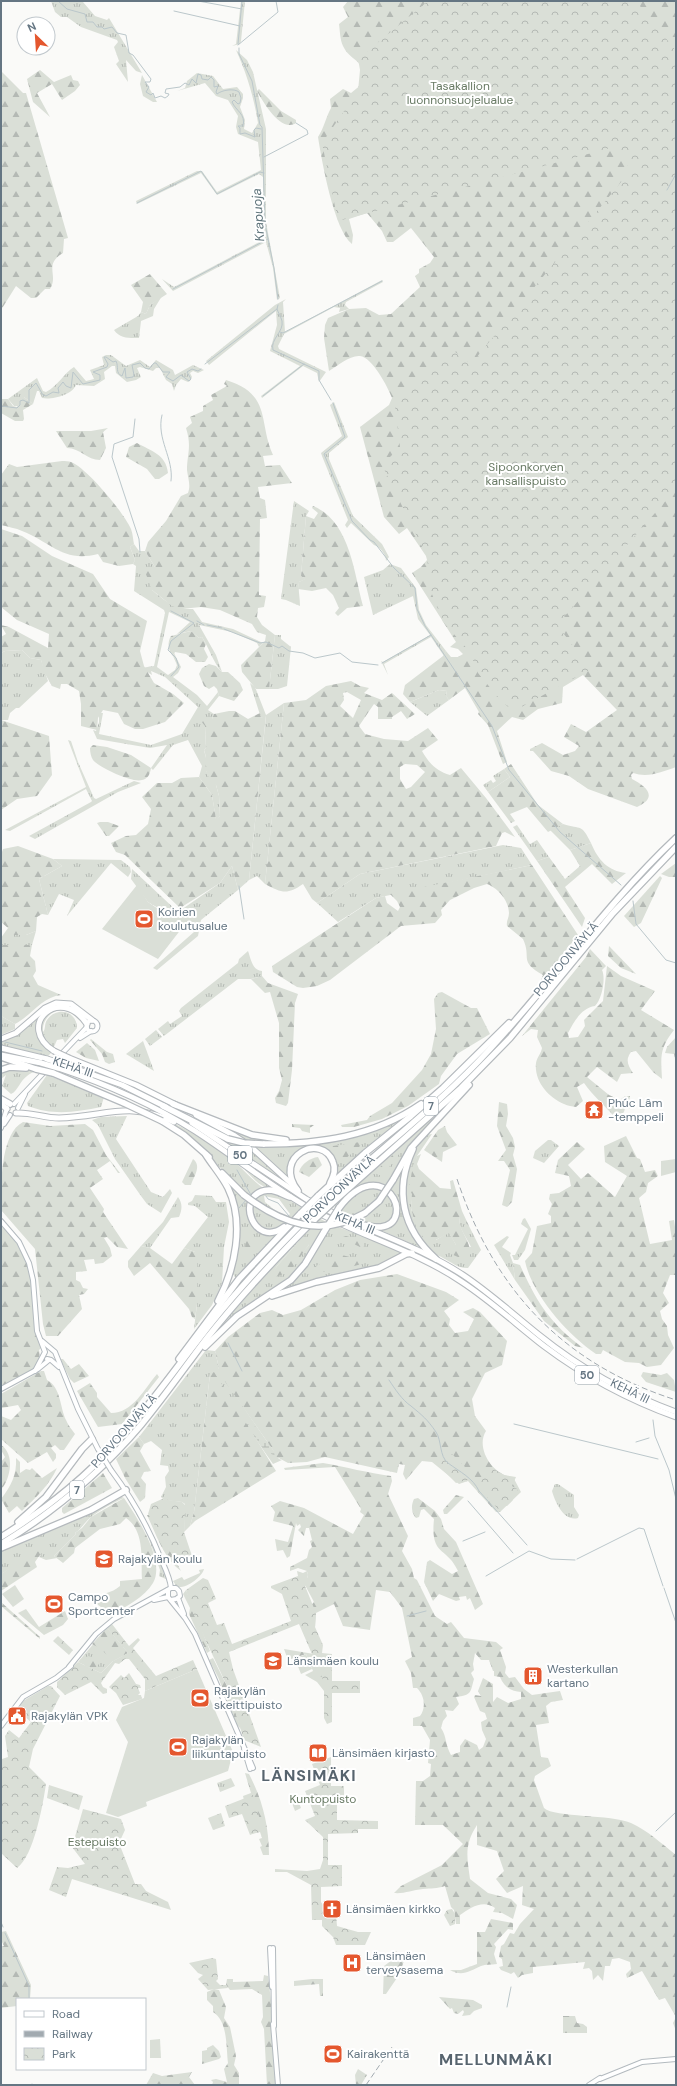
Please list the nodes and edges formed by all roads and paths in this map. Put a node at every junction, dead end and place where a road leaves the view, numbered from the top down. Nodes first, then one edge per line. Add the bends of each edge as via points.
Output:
1 (676, 838) edge
2 (676, 847) edge
3 (529, 1004) junction
4 (92, 1020) junction
5 (87, 1026) junction
6 (91, 1031) junction
7 (510, 1038) junction
8 (1, 1039) edge
9 (77, 1039) junction
10 (1, 1048) edge
11 (1, 1056) edge
12 (36, 1069) junction
13 (1, 1070) edge
14 (30, 1086) junction
15 (444, 1088) junction
16 (1, 1099) edge
17 (1, 1104) edge
18 (173, 1104) junction
19 (163, 1106) junction
20 (9, 1109) junction
21 (17, 1111) junction
22 (435, 1121) junction
23 (1, 1129) edge
24 (193, 1130) junction
25 (330, 1140) junction
26 (206, 1155) junction
27 (298, 1190) junction
28 (318, 1196) junction
29 (290, 1197) junction
30 (316, 1205) junction
31 (294, 1220) junction
32 (1, 1221) edge
33 (350, 1222) junction
34 (412, 1253) junction
35 (436, 1258) junction
36 (246, 1309) junction
37 (210, 1316) junction
38 (39, 1337) junction
39 (51, 1349) junction
40 (45, 1354) junction
41 (56, 1356) junction
42 (50, 1360) junction
43 (61, 1369) junction
44 (35, 1371) junction
45 (178, 1377) junction
46 (163, 1385) junction
47 (1, 1390) edge
48 (676, 1412) edge
49 (676, 1417) edge
50 (92, 1439) junction
51 (126, 1490) junction
52 (1, 1536) edge
53 (1, 1544) edge
54 (1, 1548) edge
55 (168, 1576) junction
56 (176, 1588) junction
57 (170, 1589) junction
58 (170, 1598) junction
59 (178, 1598) junction
60 (148, 1601) junction
61 (185, 1618) junction
62 (1, 1726) edge
63 (251, 1768) dead end
64 (272, 1948) dead end
65 (676, 2059) edge
66 (278, 2085) edge
67 (589, 2085) edge

1 - 3 highway, PORVOONVÄYLÄ / 7 via 615,901
2 - 7 highway, PORVOONVÄYLÄ / 7 via 613,912
3 - 15 highway
3 - 46 highway, PORVOONVÄYLÄ / 7, bridge via 494,1045 460,1079 309,1216 244,1285
4 - 5 main road
4 - 6 main road via 98,1026
4 - 8 highway via 71,1004 56,1003 45,1008 22,1029
5 - 6 main road
5 - 9 main road
5 - 18 highway, bridge via 74,1010 55,1007 45,1013 39,1024 39,1037 54,1051 136,1085
6 - 9 main road
7 - 22 highway
7 - 45 highway, PORVOONVÄYLÄ / 7, bridge via 461,1088 315,1220 249,1289
9 - 14 main road
10 - 19 highway, KEHÄ III / 50, bridge via 46,1058 122,1085
11 - 12 highway
11 - 24 highway, KEHÄ III / 50, bridge via 58,1068 124,1093
12 - 13 highway via 10,1066
12 - 26 highway, bridge via 53,1073 162,1121 184,1135
14 - 20 main road
14 - 21 main road
15 - 25 highway via 411,1111 386,1124
15 - 28 highway via 365,1153
16 - 20 highway
17 - 20 highway
18 - 25 highway via 259,1137
18 - 27 highway via 245,1143
19 - 25 highway, bridge via 228,1139 244,1143
19 - 30 highway, KEHÄ III / 50
20 - 21 main road
20 - 21 main road
20 - 23 main road
21 - 24 highway via 60,1118 134,1110 155,1114
22 - 26 highway, bridge via 410,1148 379,1201 365,1213 334,1225 305,1226 264,1209 244,1195
22 - 35 highway via 413,1148 406,1165 402,1191 407,1218 416,1238
24 - 29 highway, KEHÄ III / 50
26 - 37 highway via 228,1189 236,1224 230,1274
27 - 28 highway via 290,1175 293,1160 303,1150 318,1149 329,1155 334,1169 332,1178
27 - 30 highway
28 - 31 highway, bridge
29 - 31 highway via 273,1191 261,1193 251,1204 250,1216 258,1228 269,1231 282,1229
29 - 34 highway, KEHÄ III / 50 via 342,1225
30 - 33 highway, KEHÄ III / 50
31 - 37 highway via 259,1256
32 - 38 main road via 19,1242 30,1263
33 - 35 highway, KEHÄ III / 50
33 - 36 highway, bridge via 377,1227 389,1224 394,1219 396,1211 392,1196 381,1187 364,1186 349,1196 339,1208 314,1252 296,1275
34 - 36 highway via 379,1268 285,1291
34 - 49 highway, KEHÄ III / 50 via 467,1285 544,1346 589,1376 631,1399
35 - 48 highway, KEHÄ III / 50 via 474,1283 539,1336 576,1362 629,1392
36 - 45 highway via 222,1329
37 - 46 highway
38 - 39 main road
38 - 40 main road
39 - 40 main road
39 - 41 main road
40 - 42 main road
40 - 44 main road
41 - 42 main road
41 - 43 main road
42 - 43 main road
42 - 44 main road
43 - 50 main road
44 - 47 main road
45 - 53 highway, PORVOONVÄYLÄ / 7 via 136,1430 96,1472 54,1509
46 - 52 highway, PORVOONVÄYLÄ / 7 via 120,1438 88,1471 44,1508
50 - 51 main road, bridge
50 - 52 highway via 46,1497
51 - 54 highway via 91,1510
51 - 55 main road via 148,1528
55 - 56 main road
55 - 57 main road
56 - 57 main road
56 - 59 main road via 180,1592
57 - 58 main road
57 - 60 main road
58 - 59 main road
58 - 60 main road
58 - 61 main road
59 - 61 main road
60 - 62 main road via 110,1622 59,1676 40,1684 18,1702
61 - 63 main road via 195,1634
64 - 66 main road
65 - 67 main road via 642,2062 603,2076

